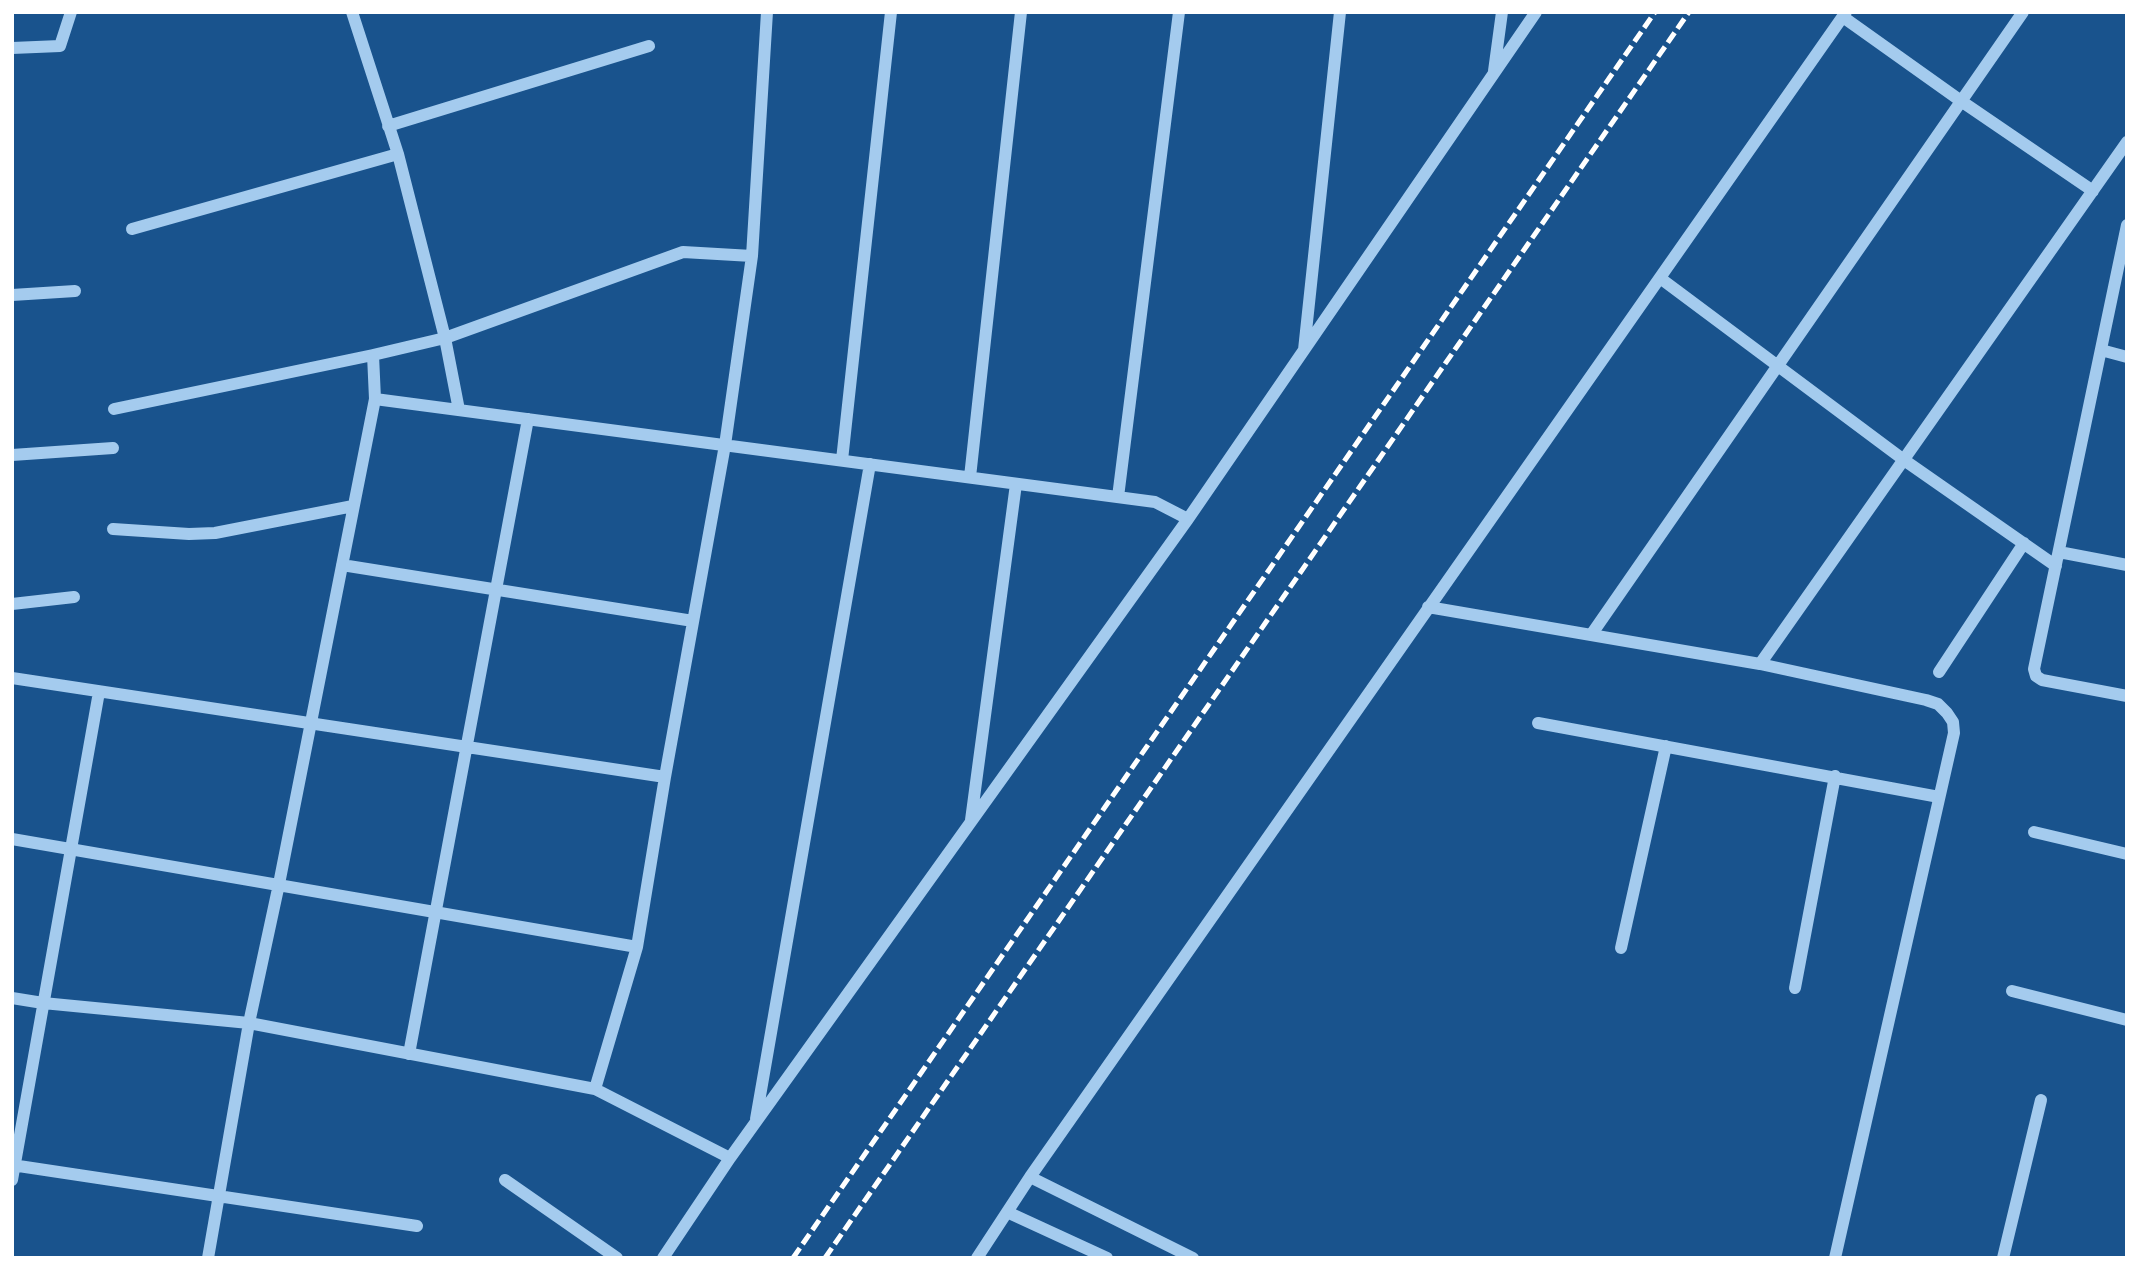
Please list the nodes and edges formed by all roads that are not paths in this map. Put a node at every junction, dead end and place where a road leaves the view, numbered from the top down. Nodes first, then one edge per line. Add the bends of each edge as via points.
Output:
1 (71, 12) edge
2 (352, 12) edge
3 (767, 12) edge
4 (891, 12) edge
5 (1021, 12) edge
6 (1179, 12) edge
7 (1340, 12) edge
8 (1502, 12) edge
9 (1536, 12) edge
10 (2023, 12) edge
11 (1845, 15) edge
12 (649, 47) dead end
13 (12, 48) edge
14 (1493, 75) junction
15 (1961, 102) junction
16 (388, 126) junction
17 (2127, 142) edge
18 (398, 154) junction
19 (2093, 191) junction
20 (2127, 225) edge
21 (132, 229) dead end
22 (752, 256) junction
23 (1660, 278) junction
24 (75, 290) dead end
25 (12, 295) edge
26 (445, 338) junction
27 (2101, 350) junction
28 (1304, 351) junction
29 (373, 355) junction
30 (2127, 357) edge
31 (1778, 367) junction
32 (375, 399) junction
33 (114, 410) dead end
34 (459, 410) junction
35 (528, 419) junction
36 (725, 445) junction
37 (113, 448) dead end
38 (12, 455) edge
39 (842, 460) junction
40 (1904, 460) junction
41 (870, 464) junction
42 (970, 477) junction
43 (1016, 484) junction
44 (1118, 497) junction
45 (354, 506) junction
46 (1188, 519) junction
47 (113, 529) dead end
48 (2024, 543) junction
49 (2059, 552) junction
50 (342, 565) junction
51 (2127, 565) edge
52 (2056, 566) junction
53 (496, 589) junction
54 (74, 597) dead end
55 (12, 604) edge
56 (1428, 607) junction
57 (693, 621) junction
58 (1591, 635) junction
59 (1760, 664) junction
60 (1940, 672) dead end
61 (12, 678) edge
62 (99, 692) junction
63 (2127, 696) edge
64 (310, 723) junction
65 (1538, 723) dead end
66 (1666, 746) junction
67 (467, 747) junction
68 (1835, 776) junction
69 (665, 777) junction
70 (1939, 797) junction
71 (971, 821) junction
72 (2034, 832) dead end
73 (12, 839) edge
74 (71, 848) junction
75 (2127, 854) edge
76 (279, 884) junction
77 (435, 911) junction
78 (637, 947) junction
79 (1621, 948) dead end
80 (1794, 988) dead end
81 (2012, 991) dead end
82 (12, 998) edge
83 (43, 1003) junction
84 (2127, 1020) edge
85 (250, 1023) junction
86 (409, 1054) junction
87 (595, 1089) junction
88 (2041, 1100) dead end
89 (756, 1121) junction
90 (730, 1158) junction
91 (14, 1165) edge
92 (1030, 1177) junction
93 (12, 1180) edge
94 (505, 1180) dead end
95 (219, 1196) junction
96 (1007, 1212) junction
97 (417, 1226) dead end
98 (208, 1258) edge
99 (617, 1258) edge
100 (663, 1258) edge
101 (977, 1258) edge
102 (1107, 1258) edge
103 (1193, 1258) edge
104 (1835, 1258) edge
105 (2003, 1258) edge

1 - 13 street via 60,46
2 - 16 street
3 - 22 street
4 - 39 street
5 - 42 street
6 - 44 street
7 - 28 street
8 - 14 street
9 - 14 street
10 - 15 street
11 - 15 street
11 - 23 street
12 - 16 street
14 - 28 street
15 - 19 street
15 - 31 street
16 - 18 street
17 - 19 street
18 - 21 street
18 - 26 street
19 - 40 street
20 - 27 street
22 - 26 street via 682,252
22 - 36 street
23 - 31 street
23 - 56 street
24 - 25 street
26 - 29 street
26 - 34 street
27 - 30 street
27 - 49 street
28 - 46 street
29 - 32 street
29 - 33 street
31 - 40 street
31 - 58 street
32 - 34 street
32 - 45 street
34 - 35 street
35 - 36 street
35 - 53 street
36 - 39 street
36 - 57 street
37 - 38 street
39 - 41 street
40 - 48 street
40 - 59 street
41 - 42 street
41 - 89 street
42 - 43 street
43 - 44 street
43 - 71 street
44 - 46 street via 1155,502
45 - 47 street via 215,533
45 - 50 street
46 - 71 street
48 - 52 street
48 - 60 street
49 - 51 street
49 - 52 street
50 - 53 street
50 - 64 street
52 - 63 street via 2036,676
53 - 57 street
53 - 67 street
54 - 55 street
56 - 58 street
56 - 92 street
57 - 69 street
58 - 59 street
59 - 70 street via 1938,704 1953,722 1954,733
61 - 62 street
62 - 64 street
62 - 74 street
64 - 67 street
64 - 76 street
65 - 66 street
66 - 68 street
66 - 79 street
67 - 69 street
67 - 77 street
68 - 70 street
68 - 80 street
69 - 78 street
70 - 104 street
71 - 89 street
72 - 75 street
73 - 74 street
74 - 76 street
74 - 83 street
76 - 77 street
76 - 85 street
77 - 78 street
77 - 86 street
78 - 87 street
81 - 84 street
82 - 83 street
83 - 85 street
83 - 91 street
85 - 86 street
85 - 95 street
86 - 87 street
87 - 90 street
88 - 105 street
89 - 90 street
90 - 100 street
91 - 93 street
91 - 95 street
92 - 96 street
92 - 103 street
94 - 99 street
95 - 97 street
95 - 98 street
96 - 101 street
96 - 102 street

